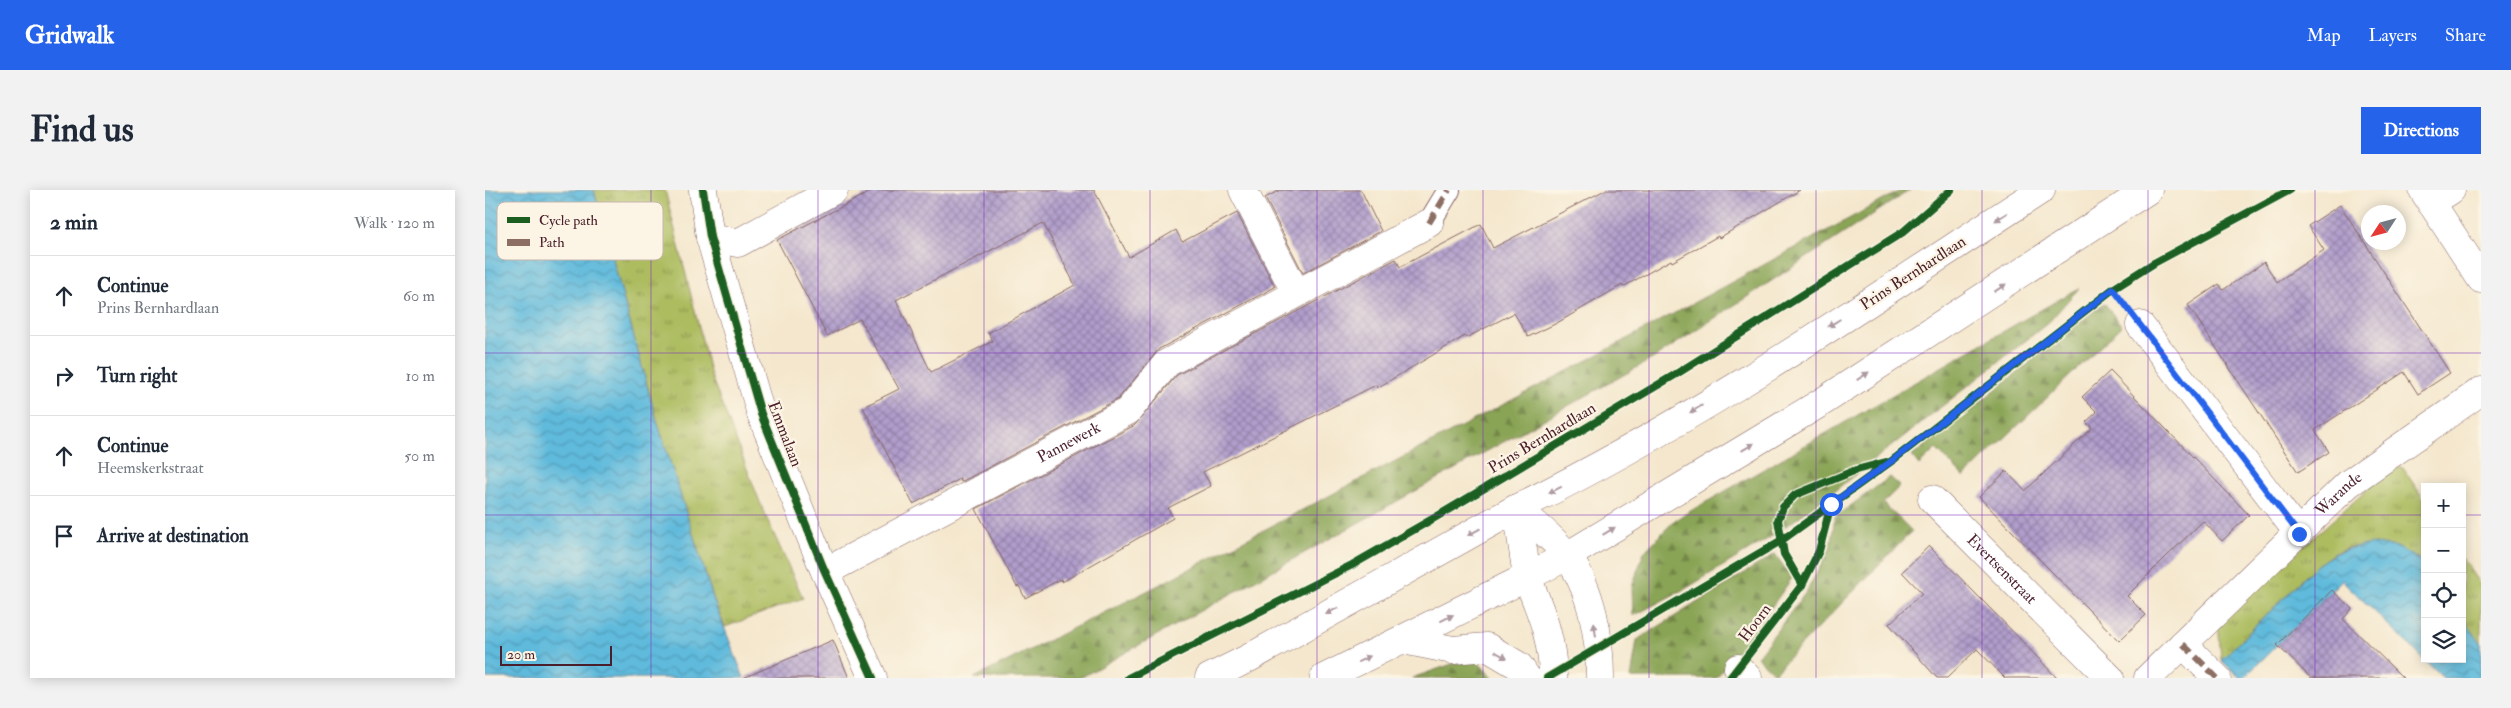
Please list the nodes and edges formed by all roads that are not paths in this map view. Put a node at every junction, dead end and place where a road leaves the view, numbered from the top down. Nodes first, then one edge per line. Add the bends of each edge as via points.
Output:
1 (703, 190) edge
2 (834, 190) edge
3 (1243, 190) edge
4 (1449, 190) edge
5 (2041, 190) edge
6 (2148, 190) edge
7 (2435, 194) edge
8 (1429, 223) joint
9 (711, 237) junction
10 (2481, 280) edge
11 (1296, 293) junction
12 (2140, 324) dead end
13 (2481, 392) edge
14 (1932, 499) dead end
15 (1517, 508) junction
16 (2299, 534) junction
17 (1567, 556) junction
18 (825, 572) junction
19 (1527, 577) junction
20 (1403, 640) junction
21 (2183, 644) junction
22 (2212, 673) edge
23 (873, 678) edge
24 (1209, 678) edge
25 (1324, 678) edge
26 (1527, 678) edge
27 (1553, 678) edge
28 (1600, 678) edge
29 (2110, 678) edge
30 (2148, 678) edge

1 - 9 street, Emmalaan
2 - 9 street via 738,243
3 - 11 street
4 - 8 street, Pannewerk
5 -> 15 street, Prins Bernhardlaan via 1742,382 1583,476
17 -> 6 street via 1822,402
7 - 10 street
8 - 11 street, Pannewerk
9 - 18 street, Emmalaan via 761,414
11 - 18 street, Pannewerk via 1167,363 1128,411
12 - 16 street
13 - 16 street, Warande via 2348,484
14 - 29 street, Evertsenstraat
15 - 17 street
15 - 19 street
15 -> 24 street, Prins Bernhardlaan
16 - 21 street, Warande
17 - 19 street
28 -> 17 street via 1592,610
18 - 23 street, Emmalaan
20 -> 19 street
19 - 27 street via 1545,622 1553,654
25 -> 20 street
20 -> 26 street via 1453,650 1487,647 1519,666
21 - 22 street
21 - 30 street, Warande

